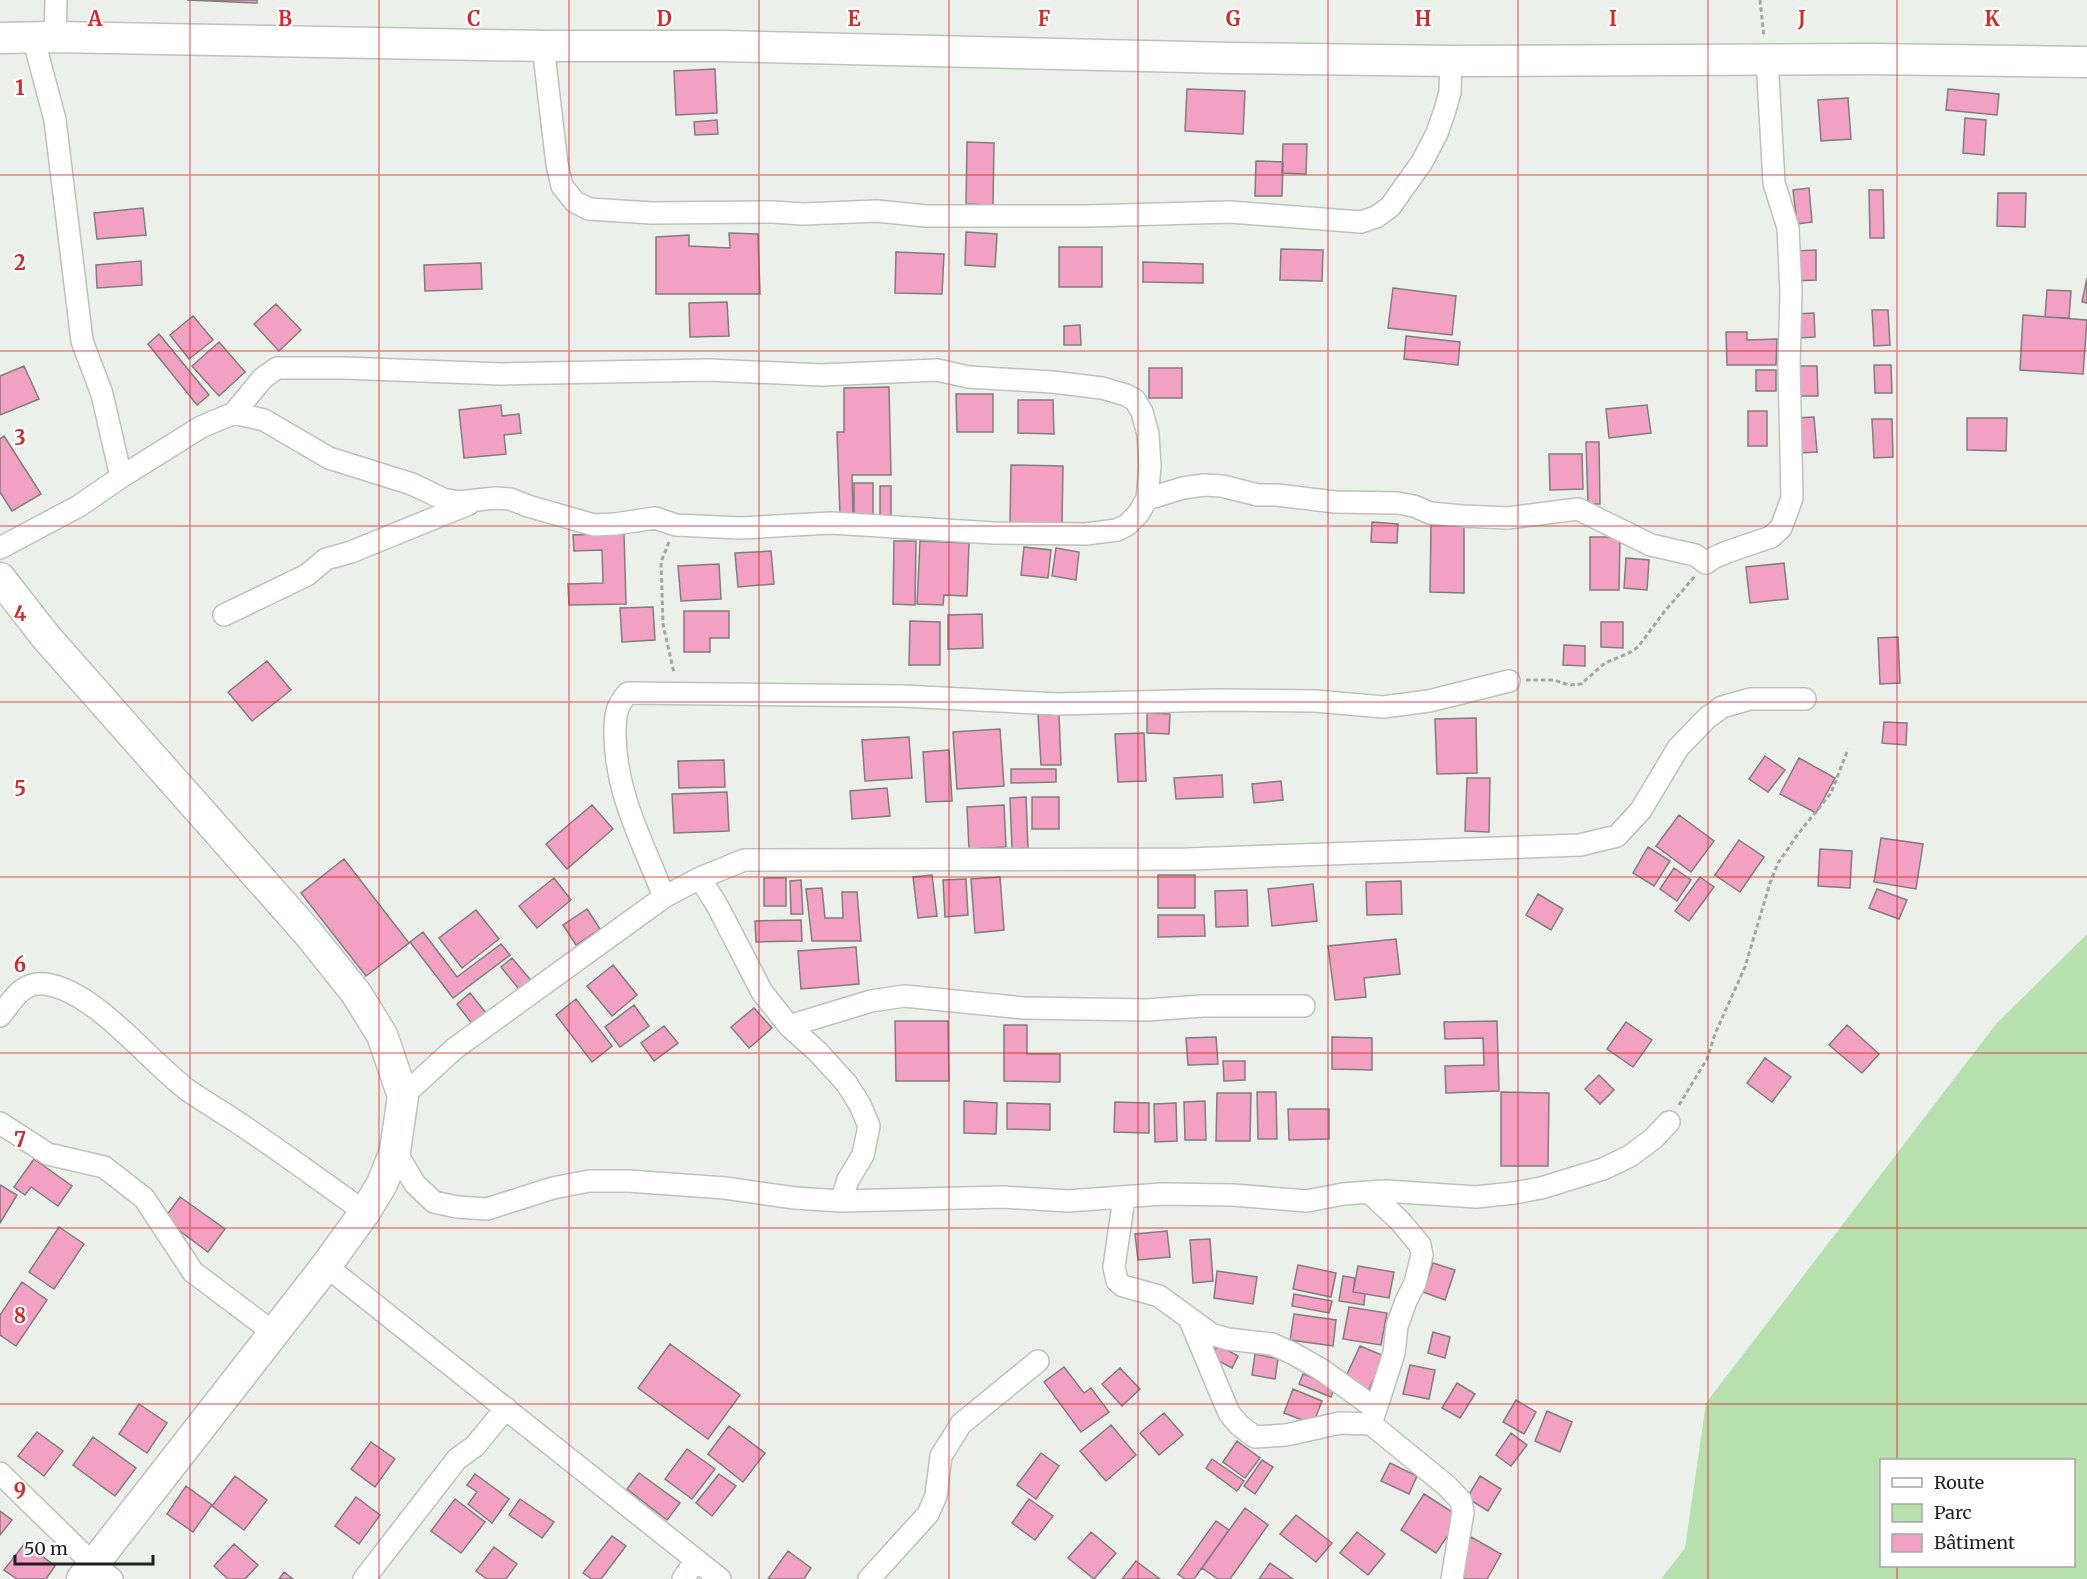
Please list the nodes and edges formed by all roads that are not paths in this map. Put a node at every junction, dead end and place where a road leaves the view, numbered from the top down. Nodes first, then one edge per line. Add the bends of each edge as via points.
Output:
1 (56, 0) edge
2 (44, 37) junction
3 (0, 38) edge
4 (543, 46) junction
5 (1767, 59) junction
6 (1451, 61) junction
7 (2087, 62) edge
8 (234, 413) junction
9 (121, 477) junction
10 (1147, 499) junction
11 (478, 500) junction
12 (0, 548) edge
13 (0, 579) edge
14 (224, 615) dead end
15 (1509, 681) road end
16 (1804, 699) dead end
17 (700, 878) junction
18 (664, 897) junction
19 (1304, 1006) dead end
20 (0, 1016) edge
21 (789, 1026) junction
22 (403, 1096) junction
23 (1669, 1122) road end
24 (0, 1123) edge
25 (395, 1151) junction
26 (1369, 1192) junction
27 (1124, 1198) junction
28 (841, 1201) junction
29 (365, 1212) junction
30 (326, 1266) junction
31 (1189, 1318) junction
32 (274, 1333) junction
33 (1038, 1361) dead end
34 (506, 1408) junction
35 (1374, 1417) junction
36 (0, 1473) edge
37 (695, 1561) junction
38 (95, 1574) edge
39 (374, 1574) edge
40 (683, 1579) edge
41 (720, 1579) edge
42 (869, 1579) edge
43 (1452, 1579) edge

1 - 2 street
2 - 3 street
2 - 4 street
2 - 9 street via 82,341 102,394
4 - 6 street
4 - 6 street via 562,186 574,202 589,209 652,213 877,211 926,216 1087,216 1230,212 1361,222 1390,207 1422,162 1446,110
5 - 6 street
5 - 7 street
5 - 10 street via 1774,183 1788,228 1791,292 1792,498 1781,528 1771,537 1707,563 1695,555 1651,545 1578,509 1508,519 1430,513 1397,503 1351,504 1258,495 1204,485
8 - 9 street via 201,427
8 - 10 street via 263,378 277,368 501,374 710,370 822,375 937,370 969,377 1102,388 1135,400 1148,434
8 - 11 street via 264,420 329,458 412,484 443,499
9 - 12 street via 79,506
10 - 11 street via 1127,525 1086,534 831,523 741,528 676,525 655,518 594,525 510,498
11 - 14 street via 326,559 307,575
13 - 22 street via 356,993 382,1035
15 - 18 street via 1429,701 1383,707 1315,700 1057,704 903,696 628,693 619,705 615,721 621,789
16 - 17 street via 1750,699 1722,707 1678,748 1641,810 1617,836 1580,845 1188,859 744,860
17 - 18 street
17 - 21 street via 762,992
18 - 22 street via 454,1049
19 - 21 street via 1024,1008 904,996 871,1001
20 - 29 street via 20,990 32,984 45,984 76,995 114,1023 188,1090
21 - 28 street via 847,1084 868,1126 863,1155
22 - 25 street
23 - 26 street via 1630,1156 1603,1169 1541,1188 1476,1197
24 - 32 street via 48,1154 104,1167 144,1198 193,1272
25 - 28 street via 415,1184 434,1202 457,1207 487,1209 589,1181 628,1181
25 - 29 street
26 - 27 street via 1307,1202 1233,1195
26 - 35 street via 1400,1221 1420,1245 1422,1255 1397,1326 1394,1353
27 - 28 street
27 - 31 street via 1114,1267 1118,1281 1159,1296
29 - 30 street
30 - 32 street
30 - 34 street
31 - 35 street via 1211,1334 1272,1344 1294,1354 1322,1370
31 - 35 street via 1229,1413 1255,1437 1286,1436
32 - 38 street
33 - 42 street via 961,1424 941,1456 936,1496 928,1514
34 - 37 street
34 - 39 street via 475,1446 457,1459
35 - 43 street via 1461,1501 1463,1512
36 - 38 street
37 - 40 street
37 - 41 street

